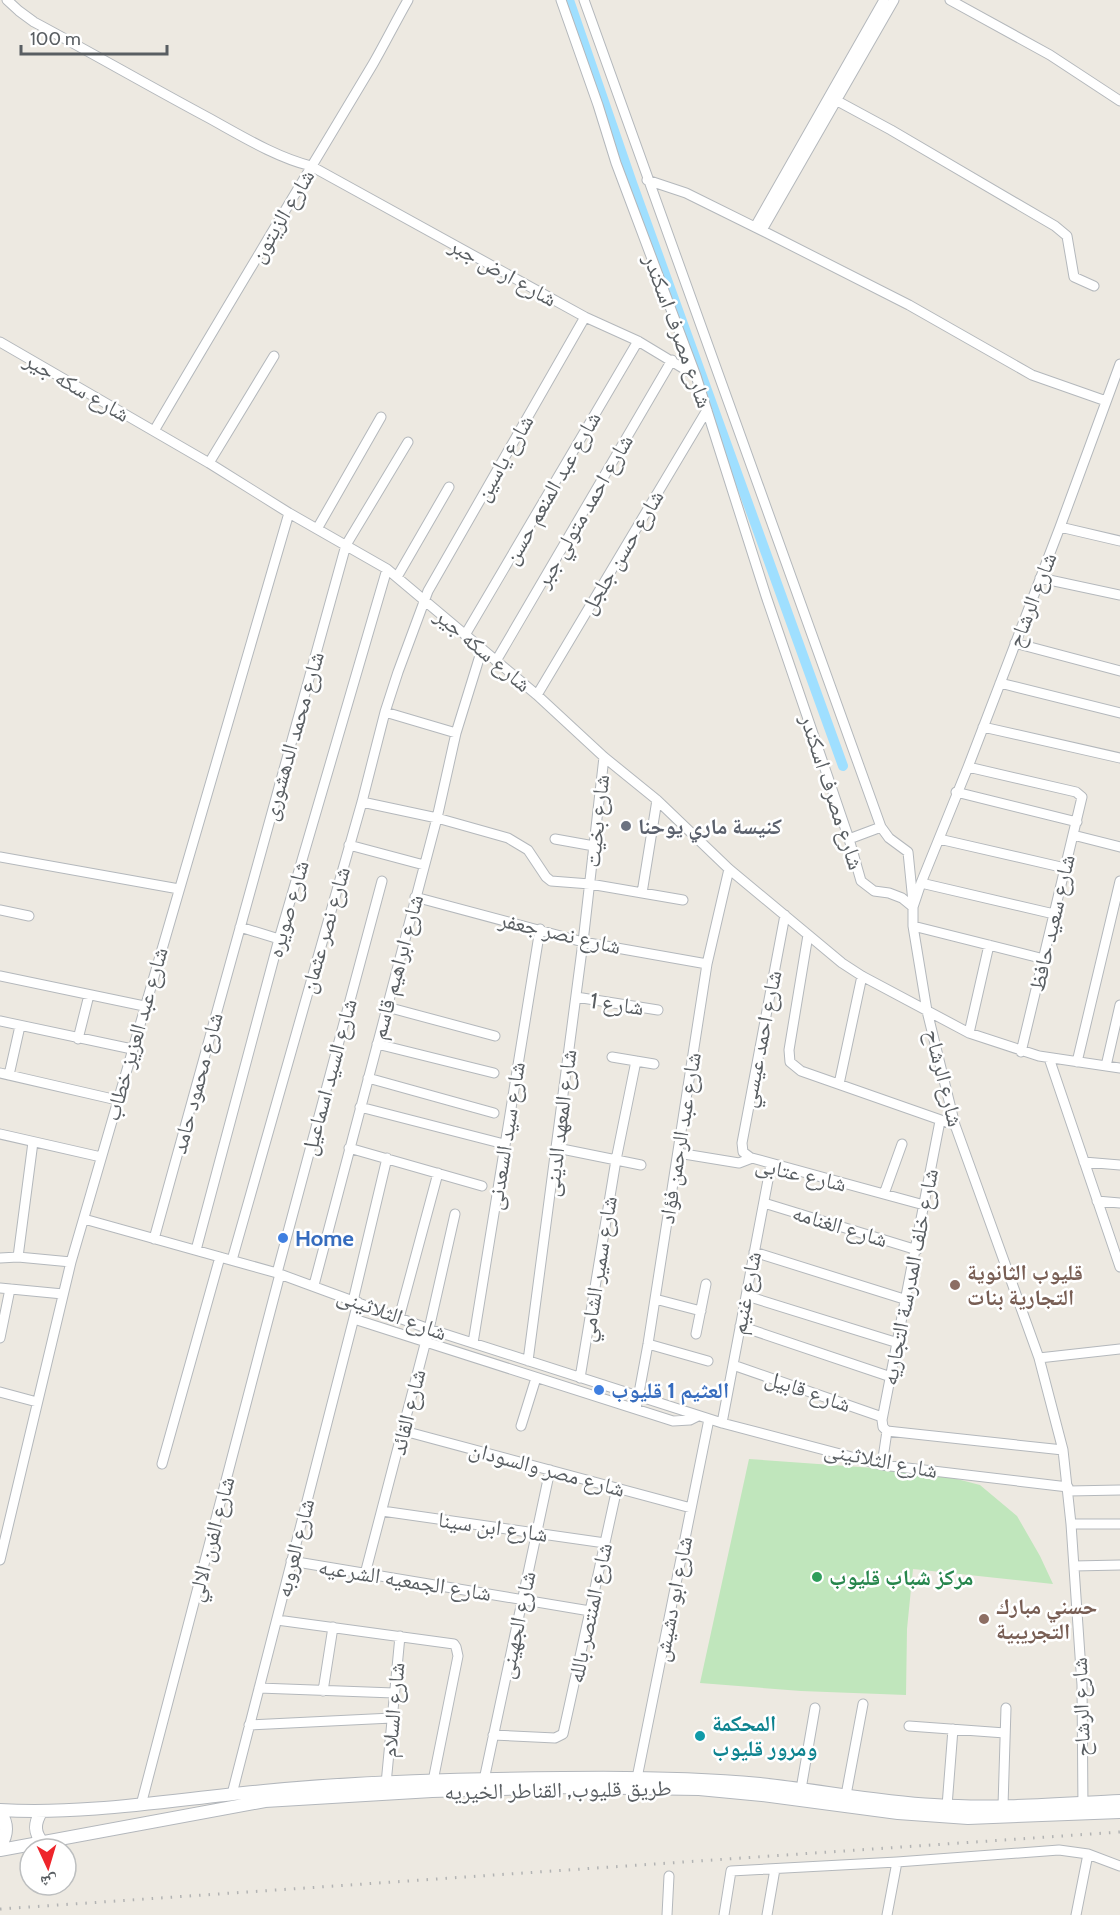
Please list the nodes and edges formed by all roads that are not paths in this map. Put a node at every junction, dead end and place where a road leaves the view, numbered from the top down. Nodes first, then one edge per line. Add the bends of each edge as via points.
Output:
1 (8, 0) edge
2 (408, 0) edge
3 (561, 0) edge
4 (584, 0) edge
5 (884, 0) edge
6 (894, 0) edge
7 (950, 0) edge
8 (833, 98) junction
9 (1120, 101) edge
10 (311, 166) junction
11 (647, 180) junction
12 (759, 229) junction
13 (1094, 286) dead end
14 (585, 317) junction
15 (638, 341) junction
16 (0, 342) edge
17 (274, 356) dead end
18 (672, 360) junction
19 (1120, 364) edge
20 (696, 376) junction
21 (1106, 401) junction
22 (707, 410) junction
23 (381, 417) dead end
24 (154, 431) junction
25 (408, 442) dead end
26 (208, 463) junction
27 (448, 487) dead end
28 (289, 513) junction
29 (1060, 527) junction
30 (317, 529) junction
31 (1120, 542) edge
32 (346, 545) junction
33 (387, 569) junction
34 (397, 577) junction
35 (1040, 578) junction
36 (1120, 595) edge
37 (425, 601) junction
38 (465, 635) junction
39 (1015, 643) junction
40 (482, 649) junction
41 (496, 661) junction
42 (1120, 671) edge
43 (1000, 684) junction
44 (537, 695) junction
45 (385, 712) junction
46 (1120, 713) edge
47 (983, 727) junction
48 (456, 733) junction
49 (604, 757) junction
50 (1120, 758) edge
51 (968, 767) junction
52 (957, 792) junction
53 (657, 800) junction
54 (362, 802) junction
55 (437, 818) junction
56 (1077, 822) junction
57 (881, 827) junction
58 (1073, 835) junction
59 (555, 839) dead end
60 (849, 839) junction
61 (939, 839) junction
62 (349, 845) junction
63 (594, 846) junction
64 (1120, 847) edge
65 (0, 857) edge
66 (424, 865) junction
67 (1065, 868) junction
68 (729, 869) junction
69 (382, 881) dead end
70 (1120, 881) edge
71 (921, 883) junction
72 (590, 884) junction
73 (178, 889) junction
74 (642, 893) junction
75 (415, 897) junction
76 (683, 900) dead end
77 (913, 907) junction
78 (0, 910) edge
79 (1054, 914) junction
80 (785, 915) junction
81 (29, 916) dead end
82 (914, 926) junction
83 (240, 927) junction
84 (540, 929) junction
85 (808, 935) junction
86 (279, 939) junction
87 (583, 942) junction
88 (990, 945) junction
89 (1044, 959) junction
90 (707, 964) junction
91 (0, 976) edge
92 (862, 976) junction
93 (89, 995) junction
94 (576, 998) junction
95 (1120, 1005) edge
96 (144, 1006) junction
97 (387, 1007) junction
98 (658, 1010) dead end
99 (927, 1011) junction
100 (0, 1021) edge
101 (21, 1026) junction
102 (969, 1033) junction
103 (495, 1036) dead end
104 (78, 1039) junction
105 (377, 1044) junction
106 (132, 1049) junction
107 (1022, 1052) junction
108 (612, 1057) dead end
109 (1049, 1058) junction
110 (636, 1061) junction
111 (1077, 1062) junction
112 (654, 1064) dead end
113 (1106, 1066) junction
114 (1120, 1068) edge
115 (494, 1073) dead end
116 (4, 1074) edge
117 (368, 1078) junction
118 (839, 1084) junction
119 (117, 1100) junction
120 (360, 1107) junction
121 (494, 1113) dead end
122 (940, 1121) junction
123 (955, 1125) junction
124 (0, 1134) edge
125 (33, 1142) junction
126 (504, 1144) junction
127 (902, 1144) dead end
128 (349, 1148) junction
129 (557, 1148) junction
130 (678, 1153) junction
131 (101, 1157) junction
132 (387, 1158) junction
133 (751, 1158) junction
134 (616, 1160) junction
135 (1084, 1162) junction
136 (771, 1164) junction
137 (641, 1165) dead end
138 (1120, 1165) edge
139 (438, 1173) junction
140 (483, 1186) dead end
141 (884, 1194) junction
142 (1098, 1201) junction
143 (764, 1203) junction
144 (1120, 1203) edge
145 (924, 1205) junction
146 (455, 1214) dead end
147 (84, 1219) junction
148 (154, 1239) junction
149 (195, 1250) junction
150 (917, 1250) junction
151 (754, 1252) junction
152 (18, 1257) junction
153 (220, 1257) junction
154 (0, 1258) edge
155 (232, 1260) junction
156 (71, 1262) junction
157 (1120, 1267) edge
158 (278, 1273) junction
159 (706, 1284) dead end
160 (314, 1285) junction
161 (5, 1289) edge
162 (63, 1294) junction
163 (747, 1296) junction
164 (655, 1299) junction
165 (906, 1300) junction
166 (356, 1302) junction
167 (701, 1311) junction
168 (399, 1318) junction
169 (354, 1319) junction
170 (740, 1326) junction
171 (429, 1329) junction
172 (696, 1334) dead end
173 (0, 1338) edge
174 (425, 1343) junction
175 (473, 1343) junction
176 (898, 1343) junction
177 (648, 1344) junction
178 (1120, 1349) edge
179 (1039, 1358) junction
180 (528, 1361) junction
181 (708, 1361) dead end
182 (733, 1365) junction
183 (891, 1377) junction
184 (536, 1378) junction
185 (580, 1378) junction
186 (0, 1392) edge
187 (638, 1396) junction
188 (37, 1402) junction
189 (636, 1409) junction
190 (698, 1416) junction
191 (882, 1418) junction
192 (708, 1419) junction
193 (722, 1423) junction
194 (521, 1426) dead end
195 (404, 1431) junction
196 (887, 1431) junction
197 (1063, 1450) junction
198 (162, 1464) dead end
199 (882, 1465) junction
200 (550, 1470) junction
201 (617, 1488) junction
202 (1068, 1489) junction
203 (1120, 1490) edge
204 (691, 1508) junction
205 (382, 1511) junction
206 (1071, 1524) junction
207 (1120, 1524) edge
208 (537, 1533) junction
209 (605, 1543) junction
210 (0, 1560) edge
211 (291, 1561) junction
212 (1120, 1565) edge
213 (1074, 1566) junction
214 (365, 1574) junction
215 (522, 1600) junction
216 (590, 1611) junction
217 (277, 1620) junction
218 (333, 1627) junction
219 (400, 1636) junction
220 (259, 1688) junction
221 (323, 1690) junction
222 (394, 1693) junction
223 (863, 1704) dead end
224 (815, 1708) dead end
225 (1006, 1708) dead end
226 (392, 1718) junction
227 (249, 1725) junction
228 (909, 1726) dead end
229 (952, 1729) junction
230 (1005, 1733) junction
231 (493, 1735) junction
232 (637, 1778) junction
233 (484, 1780) junction
234 (433, 1781) junction
235 (386, 1784) junction
236 (801, 1789) junction
237 (232, 1794) junction
238 (846, 1795) junction
239 (1120, 1801) edge
240 (141, 1805) junction
241 (946, 1806) junction
242 (1003, 1806) junction
243 (1084, 1809) junction
244 (0, 1811) edge
245 (41, 1812) junction
246 (1120, 1812) edge
247 (38, 1837) edge
248 (73, 1837) edge
249 (18, 1846) edge
250 (0, 1848) edge
251 (1088, 1854) junction
252 (897, 1862) junction
253 (1120, 1866) edge
254 (775, 1869) junction
255 (669, 1876) dead end
256 (667, 1915) edge
257 (724, 1915) edge
258 (767, 1915) edge
259 (887, 1915) edge
260 (1076, 1915) edge

1 - 10 street, شارع ارض جبر via 34,22 241,136
2 - 10 street, شارع الزيتون
3 - 20 street, شارع مصرف اسكندر via 616,163
4 - 11 street, شارع مصرف اسكندر
5 - 8 street
6 - 8 street
7 - 9 street via 1050,55
8 - 12 street
8 - 13 street via 1055,226 1067,236 1074,276
10 - 14 street, شارع ارض جبر
10 - 24 street, شارع الزيتون
11 - 12 street via 686,193
11 - 57 street, شارع مصرف اسكندر
12 - 21 street via 909,305 1032,375
14 - 15 street, شارع ارض جبر
14 - 37 street, شارع ياسين
15 - 18 street, شارع ارض جبر
15 - 38 street, شارع عبد المنعم حسن
16 - 24 street, شارع سكه جير
17 - 26 street
18 - 20 street, شارع ارض جبر
18 - 41 street, شارع احمد متولي جبر
19 - 21 street, شارع الرشاح
20 - 22 street, شارع مصرف اسكندر
21 - 29 street, شارع الرشاح
22 - 44 street, شارع حسن جلجل
22 - 60 street, شارع مصرف اسكندر
23 - 30 street
24 - 26 street, شارع سكه جير
25 - 32 street, شارع محمد الدهشورى
26 - 28 street, شارع سكه جير
27 - 34 street
28 - 30 street, شارع سكه جير
28 - 73 street, شارع عبد العزيز خطاب
29 - 31 street
29 - 35 street, شارع الرشاح
30 - 32 street, شارع سكه جير
32 - 33 street, شارع سكه جير
32 - 83 street, شارع محمد الدهشورى
33 - 34 street, شارع سكه جير
33 - 86 street, شارع صويره
34 - 37 street, شارع سكه جير
35 - 36 street
35 - 39 street, شارع الرشاح
37 - 38 street, شارع سكه جير
37 - 45 street, شارع نصر عثمان
38 - 40 street, شارع سكه جير
39 - 42 street
39 - 43 street, شارع الرشاح
40 - 41 street, شارع سكه جير
40 - 48 street, شارع ابراهيم قاسم
41 - 44 street, شارع سكه جير
43 - 46 street
43 - 47 street, شارع الرشاح
44 - 49 street, شارع سكه جير
45 - 48 street
45 - 54 street, شارع نصر عثمان
47 - 50 street
47 - 51 street, شارع الرشاح
48 - 55 street, شارع ابراهيم قاسم
49 - 53 street, شارع سكه جير
49 - 63 street, شارع بخيت
51 - 52 street, شارع الرشاح
51 - 56 street, شارع سعيد حافظ via 1076,792 1082,800
52 - 56 street
52 - 61 street, شارع الرشاح
53 - 68 street, شارع سكه جير
53 - 74 street
54 - 55 street
54 - 62 street, شارع نصر عثمان
55 - 66 street, شارع ابراهيم قاسم
55 - 72 street via 520,843 551,881
56 - 58 street, شارع سعيد حافظ
57 - 60 street
57 - 77 street, شارع مصرف اسكندر via 908,852
58 - 64 street
58 - 67 street, شارع سعيد حافظ
59 - 63 street
60 - 77 street, شارع مصرف اسكندر via 861,881 874,891 896,895
61 - 67 street
61 - 71 street, شارع الرشاح
62 - 66 street
62 - 155 street, شارع نصر عثمان
63 - 72 street, شارع بخيت
65 - 73 street
66 - 75 street, شارع ابراهيم قاسم
67 - 79 street, شارع سعيد حافظ
68 - 80 street, شارع سكه جير
68 - 90 street, شارع عبد الرحمن فؤاد
69 - 158 street, شارع السيد اسماعيل
70 - 111 street
71 - 77 street, شارع الرشاح
71 - 79 street
72 - 74 street
72 - 87 street, شارع المعهد الدينى
73 - 96 street, شارع عبد العزيز خطاب
74 - 76 street
75 - 84 street, شارع نصر جعفر
75 - 97 street, شارع ابراهيم قاسم
77 - 82 street, شارع الرشاح
78 - 81 street
79 - 89 street, شارع سعيد حافظ
80 - 85 street, شارع سكه جير
80 - 133 street, شارع احمد عيسي via 742,1143 743,1152
82 - 88 street
82 - 99 street, شارع الرشاح
83 - 86 street
83 - 148 street, شارع محمود حامد
84 - 87 street, شارع نصر جعفر
84 - 126 street, شارع سيد السعدنى
85 - 92 street, شارع سكه جير
85 - 118 street via 790,1062 801,1071
86 - 149 street, شارع صويره
87 - 90 street, شارع نصر جعفر
87 - 94 street, شارع المعهد الدينى
88 - 89 street
88 - 102 street
89 - 107 street, شارع سعيد حافظ
90 - 130 street, شارع عبد الرحمن فؤاد
91 - 93 street
92 - 99 street, شارع سكه جير
92 - 118 street
93 - 96 street
93 - 104 street
94 - 98 street, شارع 1
94 - 129 street, شارع المعهد الدينى
95 - 113 street
96 - 106 street, شارع عبد العزيز خطاب
97 - 103 street
97 - 105 street, شارع ابراهيم قاسم
99 - 102 street, شارع سكه جير
99 - 123 street, شارع الرشاح
100 - 101 street
101 - 104 street
101 - 116 street
102 - 107 street, شارع سكه جير
104 - 106 street
105 - 115 street
105 - 117 street, شارع ابراهيم قاسم
106 - 119 street, شارع عبد العزيز خطاب
107 - 109 street, شارع سكه جير
108 - 110 street
109 - 111 street, شارع سكه جير
109 - 135 street
110 - 112 street
110 - 134 street, شارع سمير الشامي
111 - 113 street, شارع سكه جير
113 - 114 street, شارع سكه جير
116 - 119 street
117 - 120 street, شارع ابراهيم قاسم
117 - 121 street
118 - 122 street
119 - 131 street, شارع عبد العزيز خطاب
120 - 126 street
120 - 128 street, شارع ابراهيم قاسم
122 - 123 street
122 - 145 street, شارع خلف المدرسة التجاريه
123 - 179 street, شارع الرشاح
124 - 125 street
125 - 131 street
125 - 152 street
126 - 175 street, شارع سيد السعدنى
127 - 141 street
128 - 132 street
128 - 160 street, شارع ابراهيم قاسم
129 - 134 street
129 - 180 street, شارع المعهد الدينى
130 - 133 street, شارع عتابى via 739,1163
130 - 164 street, شارع عبد الرحمن فؤاد
131 - 147 street, شارع عبد العزيز خطاب
132 - 139 street
132 - 166 street, شارع العروبه
133 - 136 street, شارع عتابى
134 - 137 street
134 - 185 street, شارع سمير الشامي
135 - 138 street
135 - 142 street
136 - 141 street, شارع عتابى
136 - 143 street, شارع غنيم
139 - 140 street
139 - 168 street
141 - 145 street, شارع عتابى
142 - 144 street
142 - 157 street
143 - 150 street, شارع الغنامه
143 - 151 street, شارع غنيم
145 - 150 street, شارع خلف المدرسة التجاريه
146 - 171 street, شارع القائد
147 - 148 street, شارع الثلاثينى
147 - 156 street, شارع عبد العزيز خطاب
148 - 149 street, شارع الثلاثينى
149 - 153 street, شارع الثلاثينى
150 - 165 street, شارع خلف المدرسة التجاريه
151 - 163 street, شارع غنيم
151 - 165 street
152 - 154 street
152 - 156 street
153 - 155 street, شارع الثلاثينى
153 - 198 street
155 - 158 street, شارع الثلاثينى
156 - 162 street, شارع عبد العزيز خطاب
158 - 160 street, شارع الثلاثينى
158 - 240 street, شارع الفرن الالي
159 - 167 street
160 - 166 street, شارع الثلاثينى
161 - 162 street
161 - 173 street
162 - 188 street, شارع عبد العزيز خطاب
163 - 170 street, شارع غنيم
163 - 176 street
164 - 167 street
164 - 177 street, شارع عبد الرحمن فؤاد
165 - 176 street, شارع خلف المدرسة التجاريه
166 - 168 street, شارع الثلاثينى
166 - 169 street, شارع العروبه
167 - 172 street
168 - 171 street, شارع الثلاثينى
169 - 174 street, شارع الثلاثينى
169 - 211 street, شارع العروبه
170 - 182 street, شارع غنيم
170 - 183 street
171 - 174 street, شارع القائد
171 - 175 street, شارع الثلاثينى
174 - 184 street, شارع الثلاثينى
174 - 195 street, شارع القائد
175 - 180 street, شارع الثلاثينى
176 - 183 street, شارع خلف المدرسة التجاريه
177 - 181 street
177 - 187 street, شارع عبد الرحمن فؤاد
178 - 179 street
179 - 197 street, شارع الرشاح
180 - 185 street, شارع الثلاثينى
182 - 191 street, شارع قابيل
182 - 193 street, شارع غنيم
183 - 191 street, شارع خلف المدرسة التجاريه
184 - 189 street, شارع الثلاثينى
184 - 194 street
185 - 187 street, شارع الثلاثينى
186 - 188 street
187 - 189 street, شارع عبد الرحمن فؤاد
187 - 190 street, شارع الثلاثينى
188 - 210 street, شارع عبد العزيز خطاب
189 - 190 street, شارع الثلاثينى via 673,1421
190 - 192 street, شارع الثلاثينى
191 - 196 street, شارع خلف المدرسة التجاريه
192 - 193 street, شارع الثلاثينى
192 - 204 street, شارع ابو دشيش
193 - 199 street, شارع الثلاثينى
195 - 200 street, شارع مصر والسودان
195 - 205 street, شارع القائد
196 - 197 street
196 - 199 street
197 - 202 street, شارع الرشاح
199 - 202 street, شارع الثلاثينى
200 - 201 street, شارع مصر والسودان
200 - 208 street, شارع الجهينى
201 - 204 street, شارع مصر والسودان
201 - 209 street, شارع المنتصر بالله
202 - 203 street, شارع الثلاثينى
202 - 206 street, شارع الرشاح
204 - 232 street, شارع ابو دشيش
205 - 208 street, شارع ابن سينا
205 - 214 street, شارع القائد
206 - 207 street
206 - 213 street, شارع الرشاح
208 - 209 street, شارع ابن سينا
208 - 215 street, شارع الجهينى
209 - 216 street, شارع المنتصر بالله
211 - 214 street, شارع الجمعيه الشرعيه
211 - 217 street, شارع العروبه
212 - 213 street
213 - 243 street, شارع الرشاح via 1082,1685
214 - 215 street, شارع الجمعيه الشرعيه
215 - 216 street, شارع الجمعيه الشرعيه
215 - 231 street, شارع الجهينى
216 - 231 street, شارع المنتصر بالله via 560,1737
217 - 218 street
217 - 220 street, شارع العروبه
218 - 219 street
218 - 221 street
219 - 222 street, شارع السلام
219 - 234 street via 450,1642 456,1647 458,1656
220 - 221 street
220 - 227 street, شارع العروبه
221 - 222 street
222 - 226 street, شارع السلام
223 - 238 street
224 - 236 street
225 - 230 street
226 - 227 street
226 - 235 street, شارع السلام
227 - 237 street, شارع العروبه
228 - 229 street
229 - 230 street
229 - 241 street
230 - 242 street
231 - 233 street, شارع الجهينى
232 - 233 main road, طريق قليوب, القناطر الخيريه
232 - 236 main road, طريق قليوب, القناطر الخيريه
233 - 234 main road, طريق قليوب, القناطر الخيريه
234 - 235 main road, طريق قليوب, القناطر الخيريه
235 - 237 main road, طريق قليوب, القناطر الخيريه
236 - 238 main road, طريق قليوب, القناطر الخيريه
237 - 240 main road, طريق قليوب, القناطر الخيريه
238 - 241 main road, طريق قليوب, القناطر الخيريه
239 - 243 main road, طريق قليوب, القناطر الخيريه
240 - 245 main road, طريق قليوب, القناطر الخيريه
241 - 242 main road, طريق قليوب, القناطر الخيريه
242 - 243 main road, طريق قليوب, القناطر الخيريه
243 - 246 main road, طريق قليوب, القناطر الخيريه
243 - 248 main road, طريق قليوب, القناطر الخيريه via 968,1818 699,1789 576,1787 265,1801
244 - 245 main road, طريق قليوب, القناطر الخيريه
244 - 250 main road via 6,1834
245 - 247 main road via 36,1820
249 - 250 main road, طريق قليوب, القناطر الخيريه
251 - 252 street via 1059,1850
251 - 253 street
251 - 260 street
252 - 254 street
252 - 259 street
254 - 257 street via 731,1871
254 - 258 street
255 - 256 street

